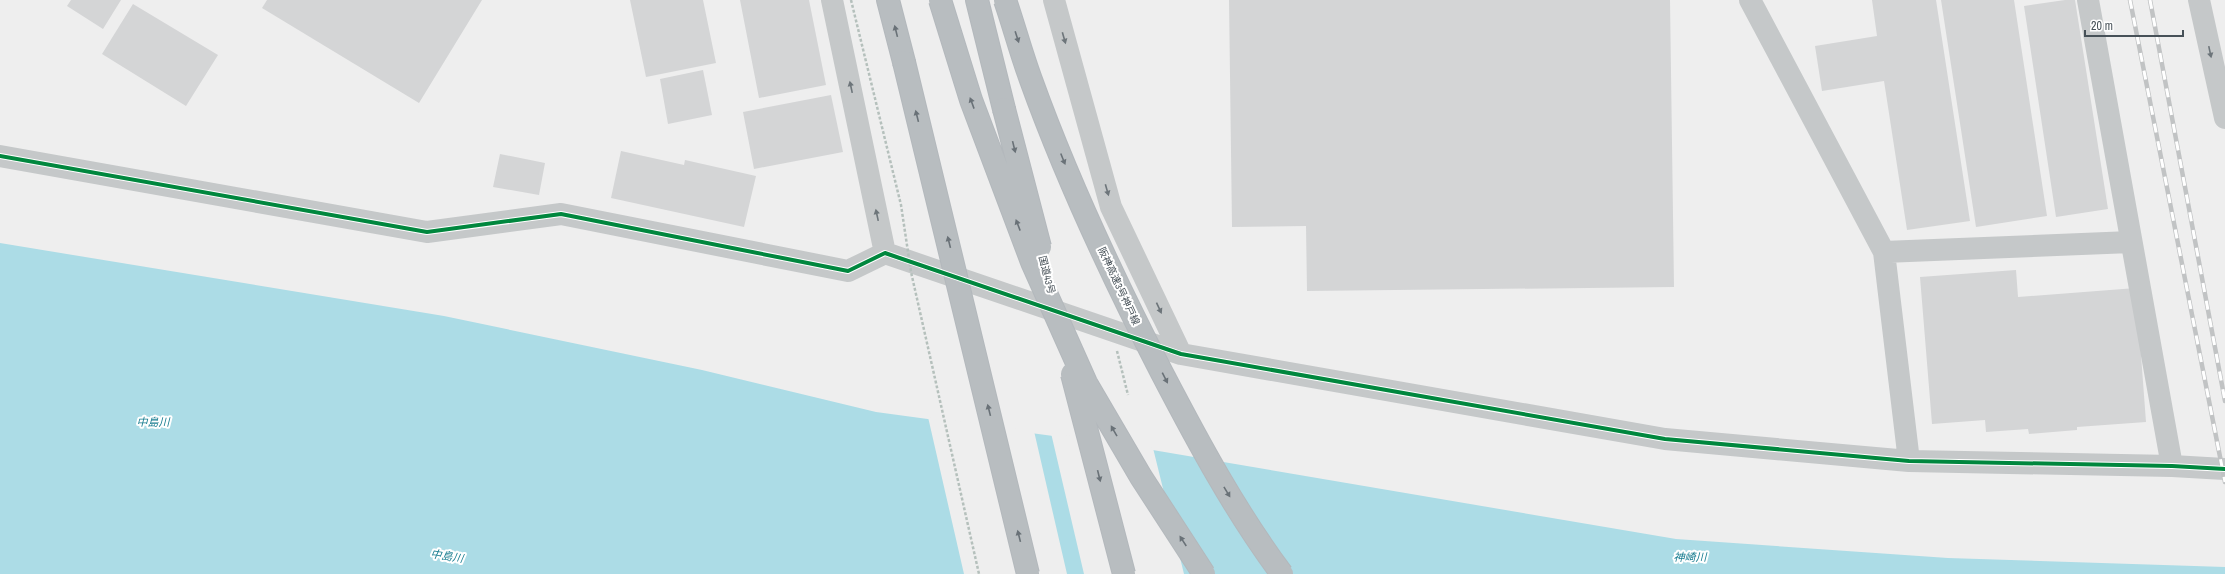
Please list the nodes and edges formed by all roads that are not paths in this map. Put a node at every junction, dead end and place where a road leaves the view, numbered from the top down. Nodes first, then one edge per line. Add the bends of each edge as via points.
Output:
1 (832, 0) edge
2 (888, 0) edge
3 (940, 0) edge
4 (977, 0) edge
5 (992, 0) edge
6 (1005, 0) edge
7 (1054, 0) edge
8 (1750, 0) edge
9 (2088, 0) edge
10 (2199, 0) edge
11 (1004, 109) junction
12 (2225, 118) edge
13 (0, 156) edge
14 (2131, 242) junction
15 (1884, 252) junction
16 (885, 253) junction
17 (1181, 354) junction
18 (1909, 461) junction
19 (2172, 466) junction
20 (2225, 469) edge
21 (1028, 574) edge
22 (1124, 574) edge
23 (1204, 574) edge
24 (1282, 574) edge

16 -> 1 street
21 -> 2 highway, bridge
23 -> 3 highway, bridge via 1141,477 1086,384 1032,262 971,100
4 - 11 highway, 国道43号
5 - 11 highway
6 -> 24 highway, 阪神高速3号神戸線, bridge via 1031,80 1078,196 1137,324 1196,439 1254,536
7 -> 17 street via 1112,207
8 - 15 street
9 - 14 street
10 -> 12 street
11 -> 22 highway, 国道43号, bridge
13 - 16 street via 427,232 561,214 848,271
14 - 15 street
14 - 19 street
15 - 18 street
16 - 17 street
17 - 18 street via 1665,439
18 - 19 street
19 - 20 street

